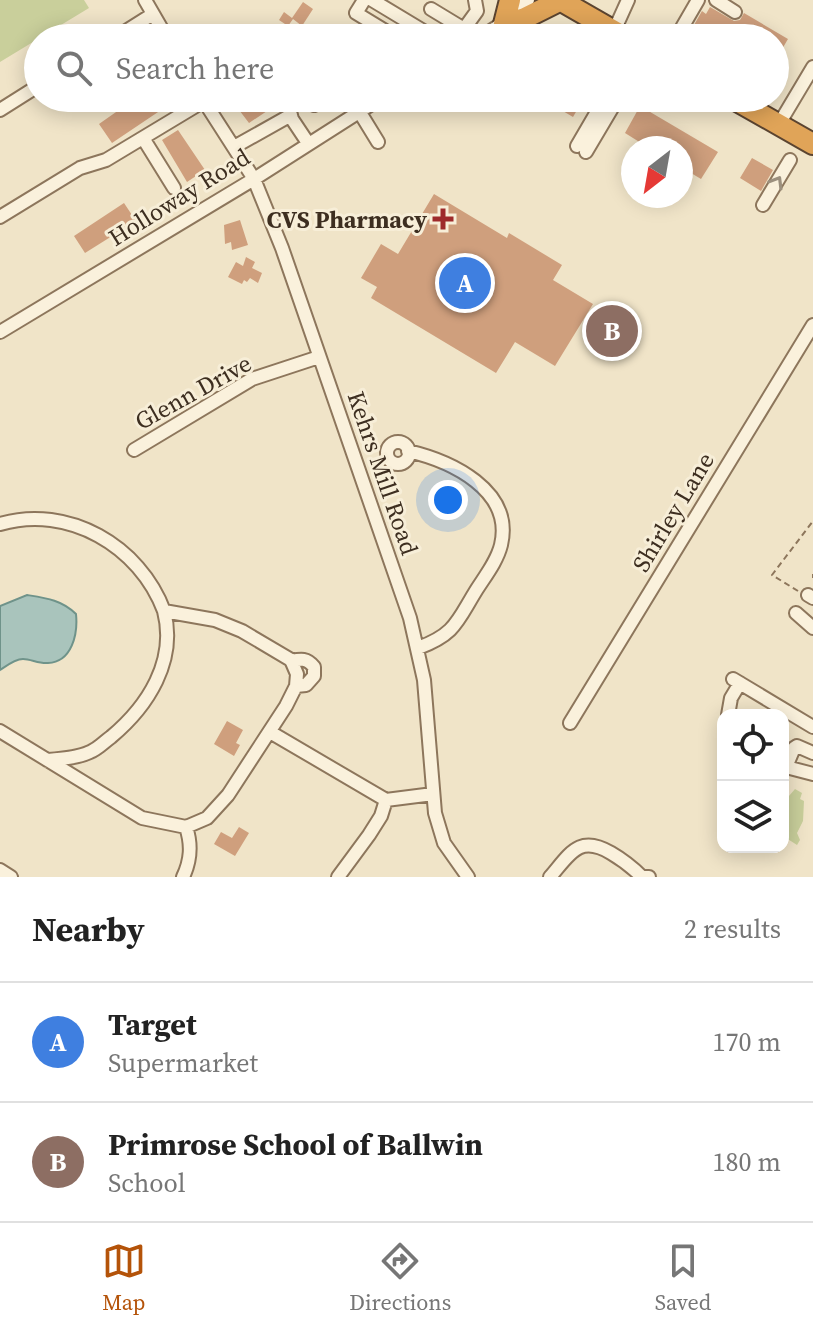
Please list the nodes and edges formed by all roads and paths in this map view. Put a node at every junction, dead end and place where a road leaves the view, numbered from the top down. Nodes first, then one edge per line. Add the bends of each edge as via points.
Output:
1 (145, 0) edge
2 (364, 0) edge
3 (372, 0) edge
4 (399, 0) edge
5 (475, 0) edge
6 (510, 0) edge
7 (528, 0) edge
8 (561, 0) edge
9 (628, 0) edge
10 (638, 0) edge
11 (698, 0) edge
12 (716, 0) edge
13 (431, 9) dead end
14 (392, 12) junction
15 (735, 12) dead end
16 (153, 14) junction
17 (473, 16) junction
18 (137, 24) edge
19 (159, 24) edge
20 (374, 24) edge
21 (412, 24) edge
22 (456, 24) edge
23 (467, 24) edge
24 (483, 24) edge
25 (496, 24) edge
26 (501, 24) edge
27 (510, 24) edge
28 (611, 24) edge
29 (621, 24) edge
30 (624, 24) edge
31 (684, 24) edge
32 (813, 67) edge
33 (24, 95) edge
34 (789, 107) edge
35 (0, 110) edge
36 (184, 112) edge
37 (211, 112) edge
38 (290, 112) edge
39 (352, 112) edge
40 (363, 112) edge
41 (599, 112) edge
42 (608, 112) edge
43 (757, 112) edge
44 (786, 112) edge
45 (291, 115) junction
46 (779, 124) junction
47 (143, 138) junction
48 (378, 142) dead end
49 (308, 143) junction
50 (813, 144) edge
51 (234, 147) junction
52 (790, 160) dead end
53 (254, 179) junction
54 (174, 188) dead end
55 (763, 205) dead end
56 (0, 217) edge
57 (812, 330) edge
58 (0, 332) edge
59 (319, 357) junction
60 (134, 450) dead end
61 (408, 451) dead end
62 (813, 521) edge
63 (0, 524) edge
64 (811, 597) edge
65 (164, 611) junction
66 (796, 613) dead end
67 (190, 617) junction
68 (813, 628) edge
69 (169, 631) junction
70 (418, 648) junction
71 (291, 661) junction
72 (296, 680) junction
73 (729, 709) edge
74 (783, 709) edge
75 (789, 712) edge
76 (570, 723) dead end
77 (813, 727) edge
78 (0, 731) edge
79 (270, 732) junction
80 (813, 753) edge
81 (85, 754) junction
82 (47, 760) junction
83 (813, 774) edge
84 (84, 783) junction
85 (433, 794) junction
86 (386, 800) junction
87 (186, 827) junction
88 (0, 870) edge
89 (11, 877) edge
90 (183, 877) edge
91 (338, 877) edge
92 (468, 877) edge
93 (550, 877) edge
94 (649, 877) edge

1 - 16 street
2 - 20 street via 356,13
3 - 14 street
4 - 14 street
5 - 17 street
6 - 25 highway
7 - 26 street
8 - 27 highway
8 - 28 highway
9 - 29 street
10 - 30 street
11 - 31 street
12 - 15 street
13 - 22 street
14 - 21 street
16 - 18 street
16 - 19 street
17 - 23 street
17 - 24 street
32 - 34 street
33 - 35 street
36 - 47 street
37 - 51 street, Kehrs Mill Road
38 - 45 street
39 - 49 street, Holloway Road
40 - 48 street
41 - 42 street via 582,149
43 - 46 highway
44 - 46 street
45 - 49 street
45 - 51 street
46 - 50 highway
47 - 54 street
47 - 56 street via 80,168
49 - 53 street, Holloway Road
51 - 53 street, Kehrs Mill Road
55 -> 52 street
53 - 58 street, Holloway Road
53 - 59 street, Kehrs Mill Road
57 - 76 street, Shirley Lane
59 - 60 street, Glenn Drive via 252,379
59 - 70 street, Kehrs Mill Road
61 - 70 street via 478,482 497,505 502,525 494,561 458,620 441,640
62 - 64 path via 772,575
63 - 65 street via 42,518 87,529 145,574
65 - 67 street
65 - 69 street
66 - 68 street
67 - 69 street
67 - 71 street via 231,626
69 - 81 street via 166,655 149,696 126,724
70 - 85 street, Kehrs Mill Road
71 - 72 street
71 - 72 street via 310,661 314,667 306,685
72 - 79 street
73 - 74 street via 737,681
75 - 77 street
78 - 82 street
79 - 86 street
79 - 87 street via 221,805
80 - 83 street via 797,746 786,767
81 - 82 street
81 - 84 street
82 - 84 street
84 - 87 street via 142,818
85 - 86 street
85 - 92 street, Kehrs Mill Road via 438,830
86 - 91 street via 381,816
87 - 90 street via 191,842
88 - 89 street
93 - 94 street via 573,851 588,844

